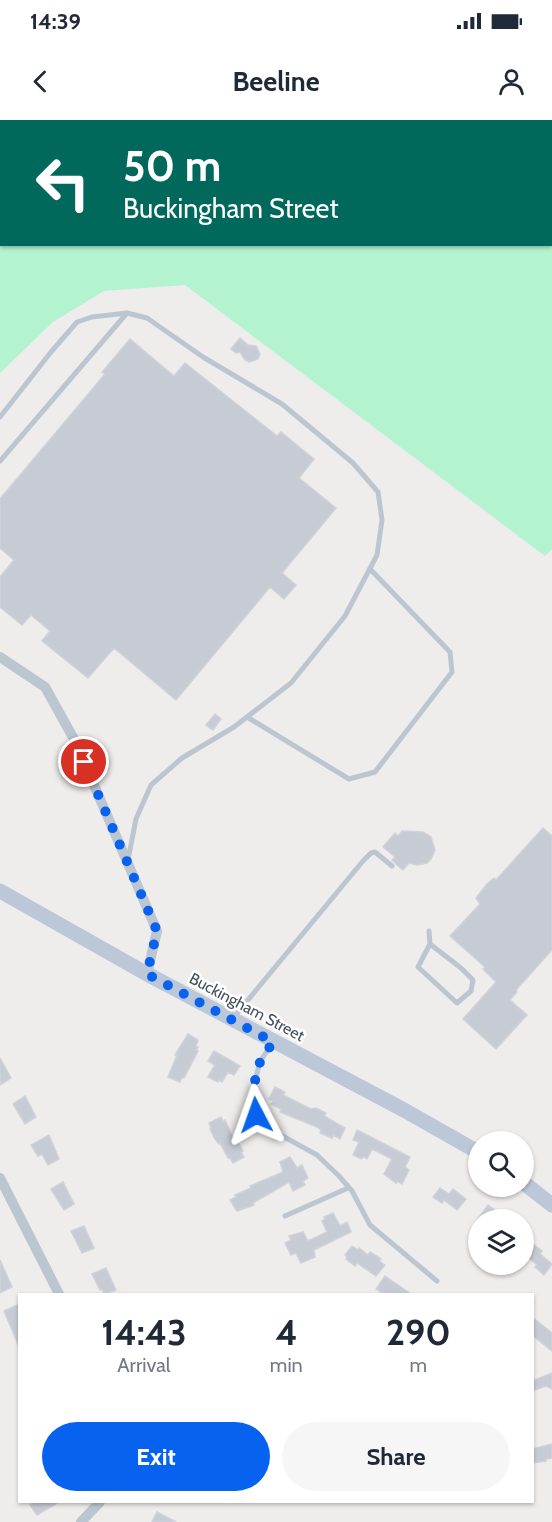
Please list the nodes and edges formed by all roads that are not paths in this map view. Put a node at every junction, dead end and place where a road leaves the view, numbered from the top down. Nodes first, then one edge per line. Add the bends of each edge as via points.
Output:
1 (127, 313) junction
2 (0, 417) edge
3 (0, 461) edge
4 (370, 569) junction
5 (0, 657) edge
6 (247, 717) junction
7 (128, 864) junction
8 (392, 866) dead end
9 (0, 891) edge
10 (429, 931) dead end
11 (430, 944) junction
12 (147, 974) junction
13 (231, 1019) junction
14 (273, 1042) junction
15 (468, 1146) edge
16 (2, 1184) edge
17 (348, 1188) junction
18 (534, 1191) edge
19 (552, 1205) edge
20 (285, 1216) dead end
21 (437, 1281) dead end
22 (58, 1293) edge
23 (99, 1503) edge
24 (81, 1522) edge

1 - 2 lane via 77,322
1 - 3 lane
1 - 4 lane via 147,318 202,357 282,404 353,463 378,492 382,520 377,555
4 - 6 lane via 345,615 291,683
4 - 6 lane via 450,652 452,672 375,772 349,779
5 - 7 street via 45,687 75,741
6 - 7 lane via 182,758 151,785 136,819
7 - 12 street via 157,931
8 - 13 lane via 371,853
9 - 12 main road, Buckingham Street
10 - 11 lane
11 - 11 lane via 473,980 471,991 457,1003 418,967
12 - 13 main road, Buckingham Street
13 - 14 main road, Buckingham Street
14 - 15 main road, Buckingham Street
14 - 17 lane via 260,1062 252,1092 256,1115 277,1133 317,1155
16 - 22 street
17 - 20 lane
17 - 21 lane via 370,1225
18 - 19 main road
23 - 24 street

